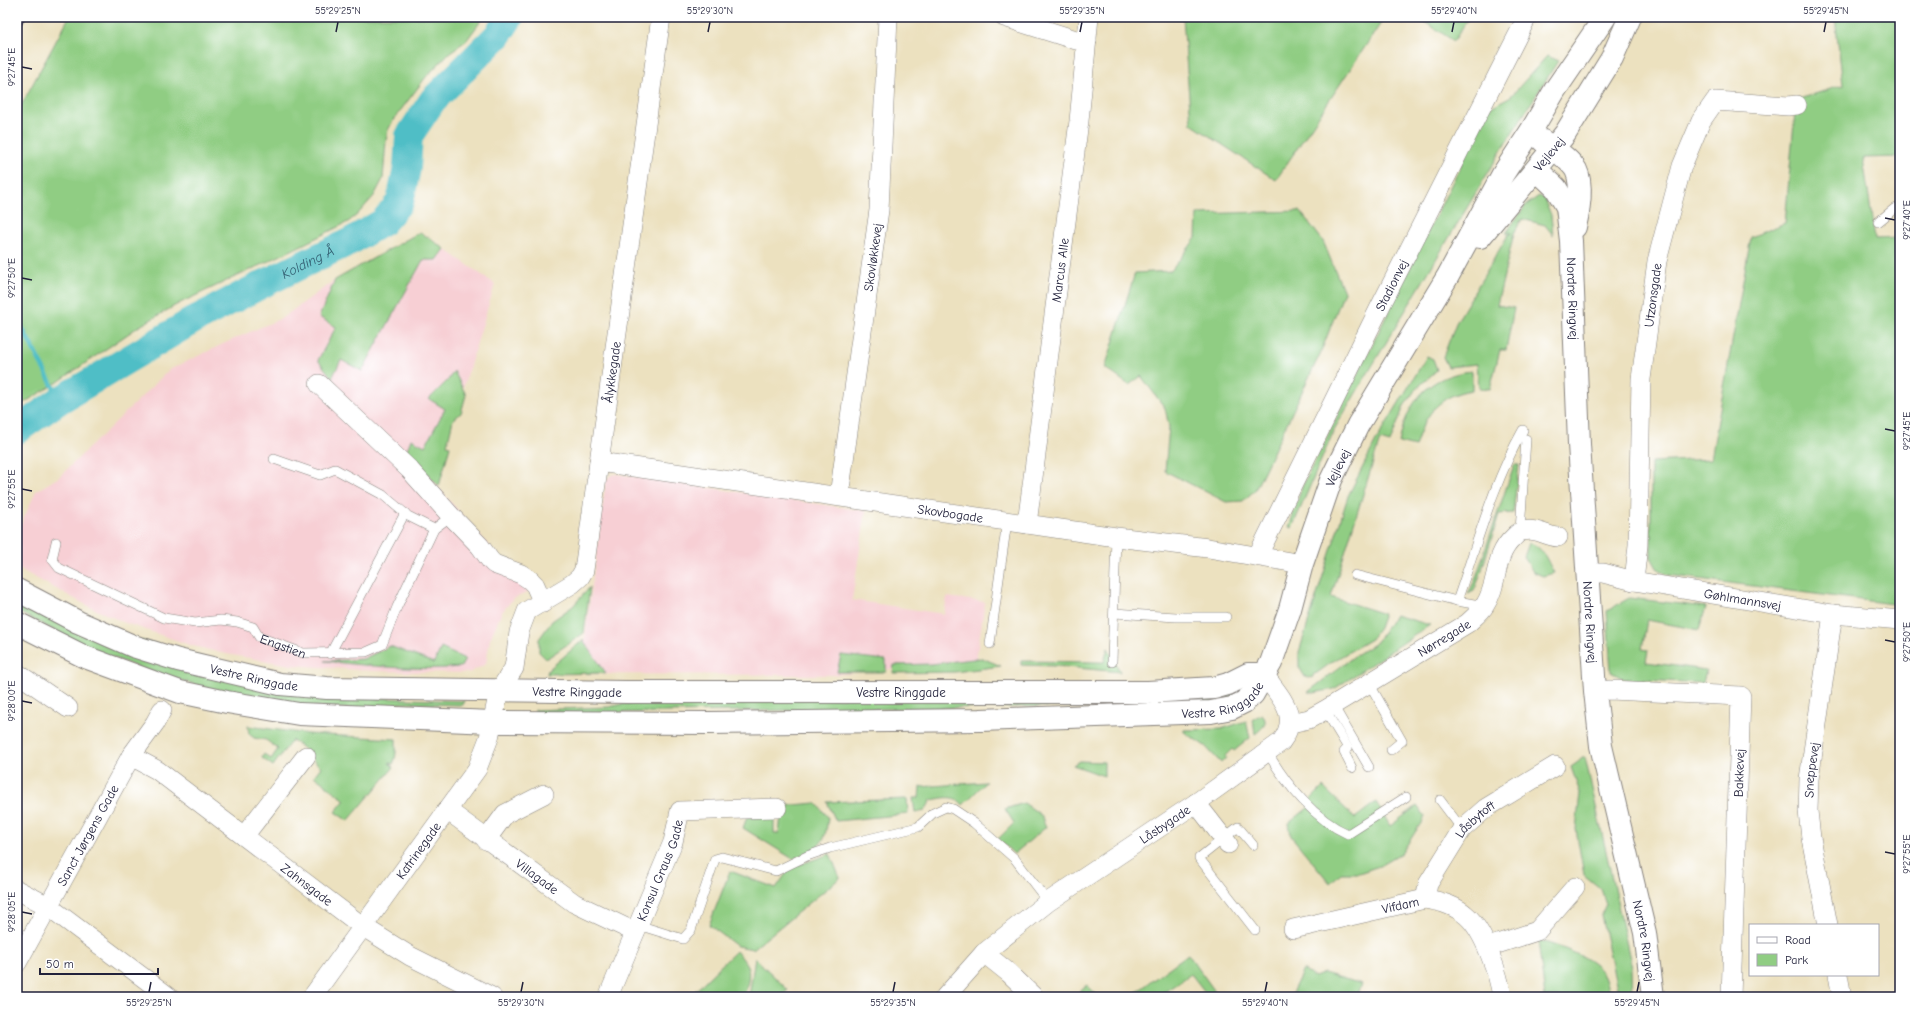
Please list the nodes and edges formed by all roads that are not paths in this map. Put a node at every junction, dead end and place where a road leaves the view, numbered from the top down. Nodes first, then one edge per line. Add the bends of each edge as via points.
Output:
1 (661, 17) edge
2 (888, 17) edge
3 (1004, 17) edge
4 (1089, 17) edge
5 (1527, 17) edge
6 (1605, 17) edge
7 (1630, 17) edge
8 (1087, 41) junction
9 (1797, 105) dead end
10 (1542, 140) junction
11 (1537, 170) junction
12 (1900, 207) edge
13 (1878, 222) dead end
14 (1572, 241) junction
15 (1448, 276) junction
16 (319, 384) dead end
17 (1523, 430) dead end
18 (1526, 439) dead end
19 (274, 459) dead end
20 (599, 462) junction
21 (839, 496) junction
22 (405, 513) junction
23 (451, 516) junction
24 (1007, 521) junction
25 (1027, 524) junction
26 (434, 530) junction
27 (1520, 531) junction
28 (1116, 537) junction
29 (1558, 537) dead end
30 (56, 542) dead end
31 (1258, 555) junction
32 (1302, 564) junction
33 (1586, 573) junction
34 (1355, 575) dead end
35 (1634, 581) junction
36 (17, 590) edge
37 (1457, 601) junction
38 (543, 603) junction
39 (1485, 606) junction
40 (1114, 613) junction
41 (1833, 614) junction
42 (1226, 616) dead end
43 (1900, 620) edge
44 (17, 623) edge
45 (990, 644) dead end
46 (330, 654) junction
47 (1112, 662) dead end
48 (17, 673) edge
49 (1264, 674) junction
50 (1369, 682) junction
51 (499, 691) junction
52 (1595, 691) junction
53 (68, 708) dead end
54 (1329, 708) junction
55 (162, 710) dead end
56 (492, 722) junction
57 (1291, 723) junction
58 (1391, 750) dead end
59 (1268, 753) junction
60 (131, 756) junction
61 (306, 756) dead end
62 (1555, 766) dead end
63 (1369, 767) dead end
64 (1352, 768) dead end
65 (544, 794) dead end
66 (1406, 797) dead end
67 (1440, 800) dead end
68 (1196, 803) junction
69 (777, 808) dead end
70 (447, 810) junction
71 (1462, 829) junction
72 (244, 836) junction
73 (486, 840) junction
74 (1225, 841) junction
75 (1253, 845) dead end
76 (1574, 887) dead end
77 (17, 890) edge
78 (1425, 899) junction
79 (1048, 902) junction
80 (48, 906) junction
81 (1828, 924) edge
82 (362, 926) junction
83 (636, 929) junction
84 (1293, 929) dead end
85 (1255, 930) dead end
86 (1488, 947) junction
87 (984, 953) junction
88 (17, 963) edge
89 (1838, 976) edge
90 (169, 997) edge
91 (312, 997) edge
92 (492, 997) edge
93 (608, 997) edge
94 (945, 997) edge
95 (1034, 997) edge
96 (1502, 997) edge
97 (1653, 997) edge
98 (1731, 997) edge
99 (1842, 997) edge

1 - 20 street, Ålykkegade
2 - 21 street, Skovløkkevej via 879,210
3 - 8 street via 1076,40
4 - 8 street, Marcus Alle
5 - 31 street, Stadionvej
6 - 10 main road, Vejlevej via 1555,90
7 - 10 main road, Vejlevej via 1612,58 1582,108
8 - 25 street, Marcus Alle via 1079,122
9 - 35 street, Utzonsgade via 1715,101 1701,121 1682,166 1657,261 1641,379 1638,545
10 - 11 main road, Vejlevej
10 - 14 main road, Nordre Ringvej via 1576,170 1579,189 1578,214
10 - 15 main road, Vejlevej via 1503,174
11 - 14 main road, Nordre Ringvej via 1556,188 1567,207
11 - 15 main road, Vejlevej
12 - 13 lane
14 - 33 main road, Nordre Ringvej
15 - 32 main road, Vejlevej via 1358,425 1331,480
16 - 23 street via 410,469
17 - 37 lane via 1499,478
18 - 27 lane
19 - 22 lane via 320,475 335,469 383,495
20 - 21 street, Skovbogade
20 - 38 street, Ålykkegade via 584,570 572,584
21 - 24 street, Skovbogade
22 - 26 lane
22 - 46 lane
23 - 26 lane, Engstien
23 - 38 street via 494,564 513,570 530,580
24 - 25 street, Skovbogade
24 - 45 lane
25 - 28 street, Skovbogade
26 - 46 lane, Engstien via 382,645 366,652
27 - 29 street via 1537,530
27 - 39 street, Nørregade via 1507,544 1499,560
28 - 31 street, Skovbogade
28 - 40 lane
30 - 46 lane, Engstien via 52,559 59,568 164,618 195,623 218,620 237,622 253,627 259,637 303,653
31 - 32 street, Skovbogade
32 - 49 main road, Vejlevej via 1275,655
33 - 35 street, Gøhlmannsvej via 1603,573
33 - 52 main road, Nordre Ringvej
34 - 37 lane
35 - 41 street, Gøhlmannsvej
36 - 51 main road, Vestre Ringgade via 78,622 133,646 178,660 280,684 327,688
37 - 39 lane
38 - 51 street, Ålykkegade via 527,611 519,632 514,668
39 - 50 street, Nørregade via 1468,623
40 - 42 lane via 1176,617
40 - 47 lane
41 - 43 street, Gøhlmannsvej
41 - 81 street, Sneppevej via 1809,779 1808,811
44 - 56 main road, Vestre Ringgade via 84,657 180,692 227,702 299,714
48 - 53 street
49 - 51 main road, Vestre Ringgade via 1248,674 1214,688 1148,692
49 - 56 main road, Vestre Ringgade via 1253,694 1244,702 1232,708 1211,712 980,720
49 - 57 street via 1290,712
50 - 54 street, Nørregade
50 - 58 lane via 1402,741
51 - 56 street, Katrinegade
52 - 97 main road, Nordre Ringvej via 1601,746 1645,933
52 - 98 street, Bakkevej via 1742,696
54 - 57 street, Nørregade via 1309,719
54 - 63 lane
54 - 64 lane via 1348,748 1344,752
55 - 60 street, Sanct Jørgens Gade
56 - 70 street, Katrinegade via 478,769
57 - 59 street, Låsbygade via 1288,733
59 - 66 lane via 1288,783 1308,805 1335,829 1348,834
59 - 68 street, Låsbygade
60 - 72 street, Zahnsgade via 157,770
60 - 80 street, Sanct Jørgens Gade
61 - 72 street
62 - 71 street, Låsbytoft via 1486,808
65 - 73 street via 505,814
67 - 71 lane
68 - 74 street
68 - 79 street, Låsbygade
69 - 83 street, Konsul Graus Gade via 680,811 673,842
70 - 73 street, Villagade
70 - 82 street, Katrinegade
71 - 78 street, Låsbytoft via 1428,884
72 - 82 street, Zahnsgade
73 - 83 street, Villagade via 494,843 574,903
74 - 75 lane via 1238,827
74 - 85 lane via 1199,858
76 - 86 street via 1536,931
77 - 80 street
78 - 84 street, Vifdam
78 - 86 street, Vifdam via 1441,901 1468,916
79 - 83 lane via 1015,859 974,823 946,807 933,813 918,827 830,848 776,871 722,857 715,859 691,930 683,939
79 - 87 street, Låsbygade
80 - 88 street, Sanct Jørgens Gade
80 - 90 street
82 - 91 street, Katrinegade
82 - 92 street, Zahnsgade via 410,956
83 - 93 street, Konsul Graus Gade
86 - 96 street, Vifdam via 1501,986
87 - 94 street, Låsbygade
87 - 95 street
89 - 99 street

